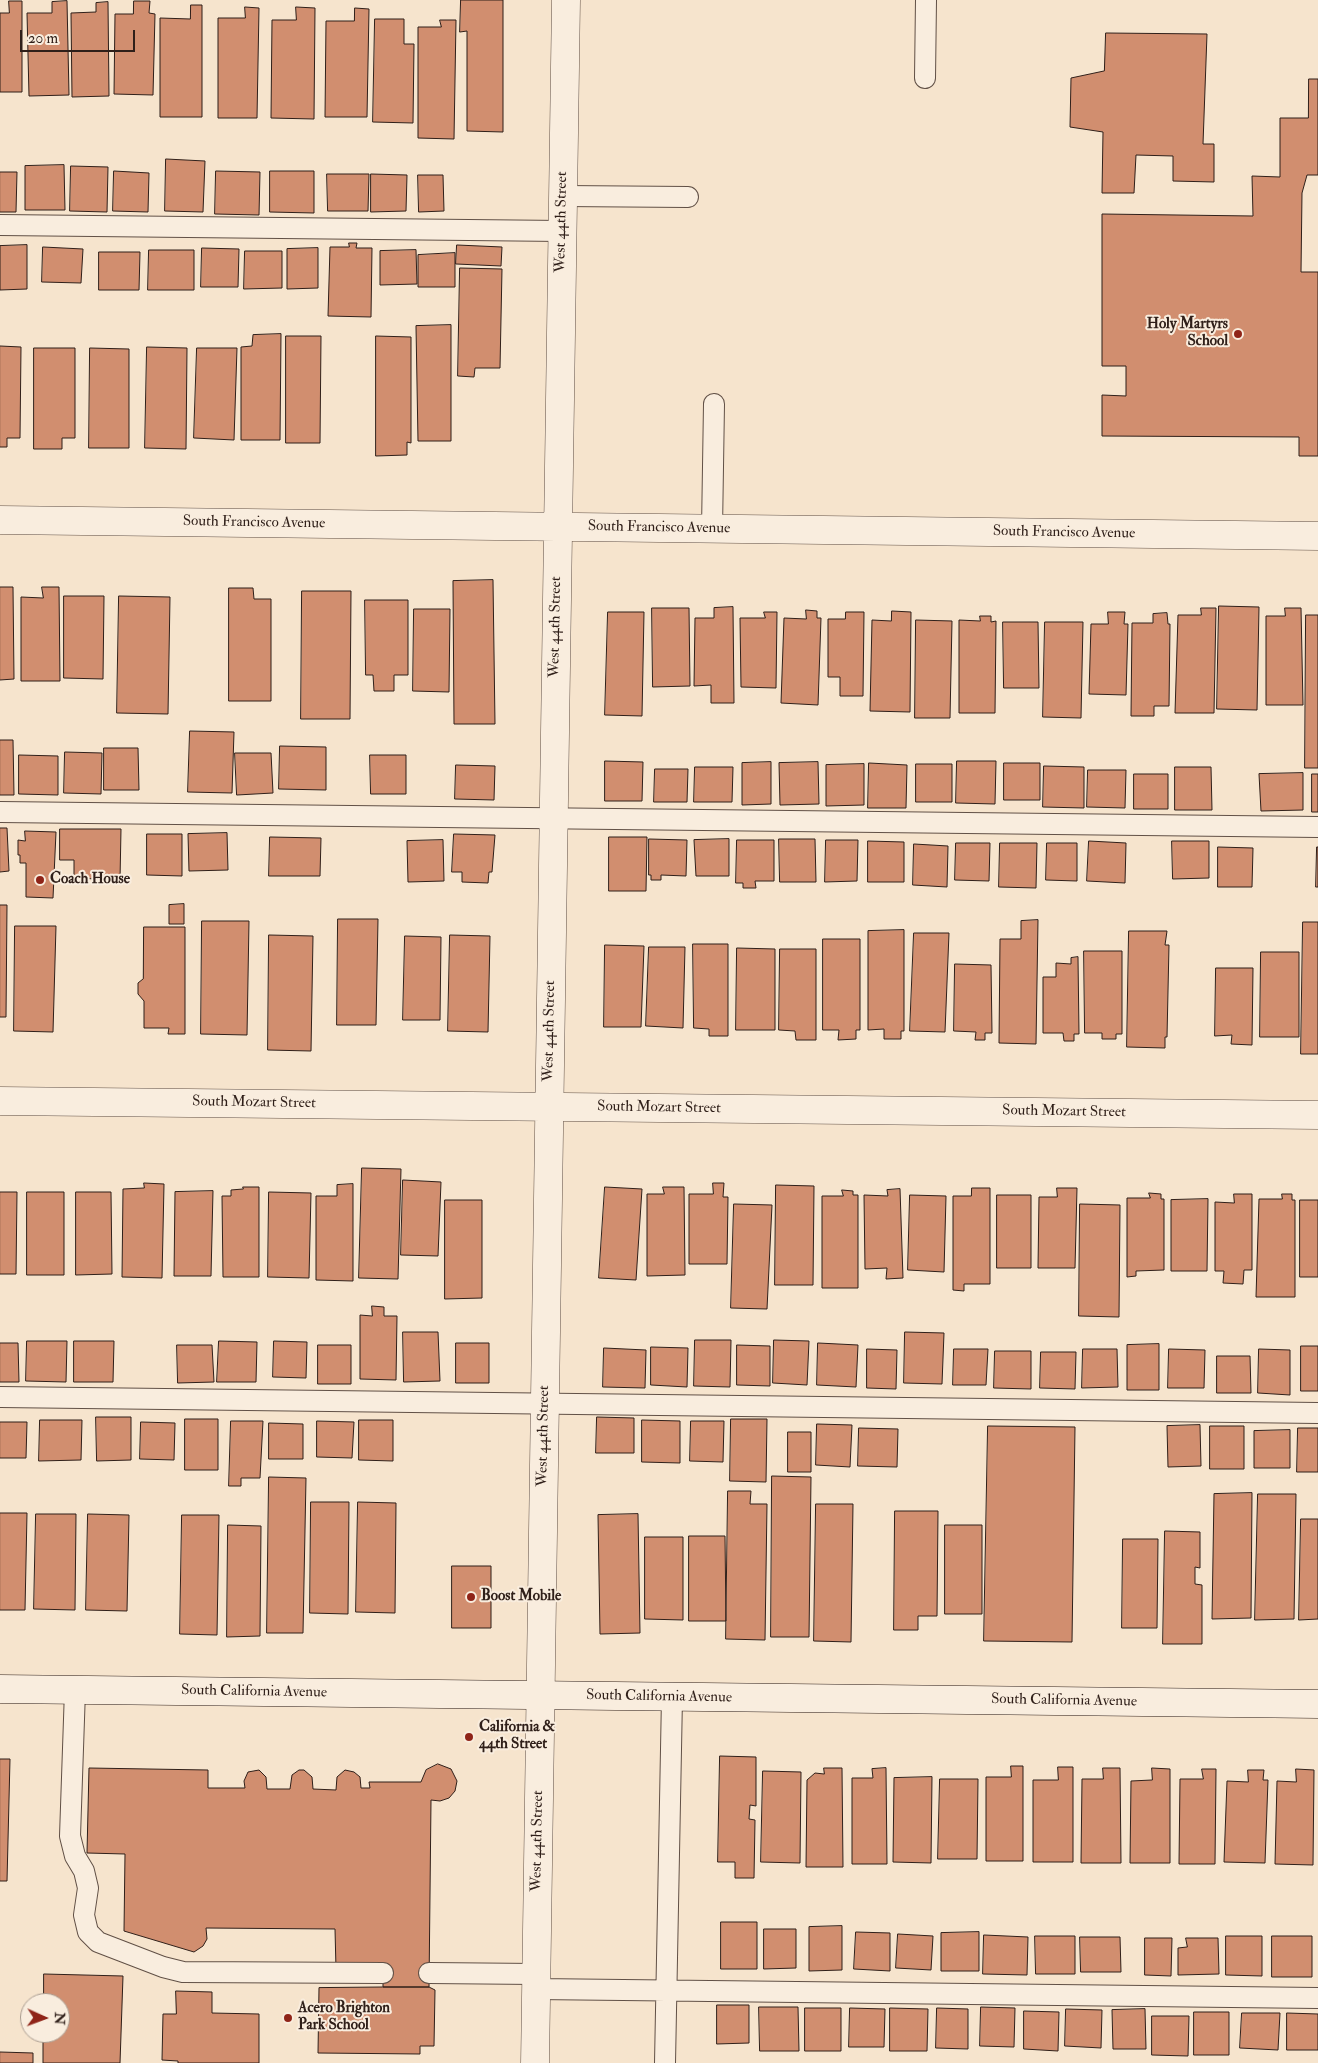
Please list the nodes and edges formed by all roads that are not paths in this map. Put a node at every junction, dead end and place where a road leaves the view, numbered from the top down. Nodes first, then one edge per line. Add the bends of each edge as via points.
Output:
1 (566, 0) edge
2 (926, 0) edge
3 (925, 78) dead end
4 (563, 196) junction
5 (688, 197) dead end
6 (0, 226) edge
7 (562, 231) junction
8 (714, 404) dead end
9 (0, 520) edge
10 (558, 527) junction
11 (712, 529) junction
12 (1318, 536) edge
13 (0, 812) edge
14 (554, 818) junction
15 (1318, 827) edge
16 (0, 1101) edge
17 (549, 1107) junction
18 (1318, 1115) edge
19 (0, 1397) edge
20 (545, 1404) junction
21 (1318, 1413) edge
22 (0, 1690) edge
23 (75, 1690) junction
24 (541, 1695) junction
25 (672, 1697) junction
26 (1318, 1704) edge
27 (383, 1973) dead end
28 (429, 1973) dead end
29 (536, 1982) junction
30 (666, 1991) junction
31 (1318, 1998) edge
32 (535, 2063) edge
33 (665, 2063) edge

1 - 4 street, West 44th Street
2 - 3 lane
4 - 5 lane
4 - 7 street, West 44th Street
6 - 7 lane
7 - 10 street, West 44th Street
8 - 11 lane
9 - 10 street, South Francisco Avenue
10 - 11 street, South Francisco Avenue
10 - 14 street, West 44th Street
11 - 12 street, South Francisco Avenue
13 - 14 lane
14 - 15 lane
14 - 17 street, West 44th Street
16 - 17 street, South Mozart Street
17 - 18 street, South Mozart Street
17 - 20 street, West 44th Street
19 - 20 lane
20 - 21 lane
20 - 24 street, West 44th Street
22 - 23 street, South California Avenue
23 - 24 street, South California Avenue
23 - 27 lane via 70,1836 88,1888 84,1915 88,1932 98,1942 163,1968 183,1972
24 - 25 street, South California Avenue
24 - 29 street, West 44th Street
25 - 26 street, South California Avenue
25 - 30 lane
28 - 29 lane
29 - 30 lane
29 - 32 street, West 44th Street
30 - 31 lane
30 - 33 lane

